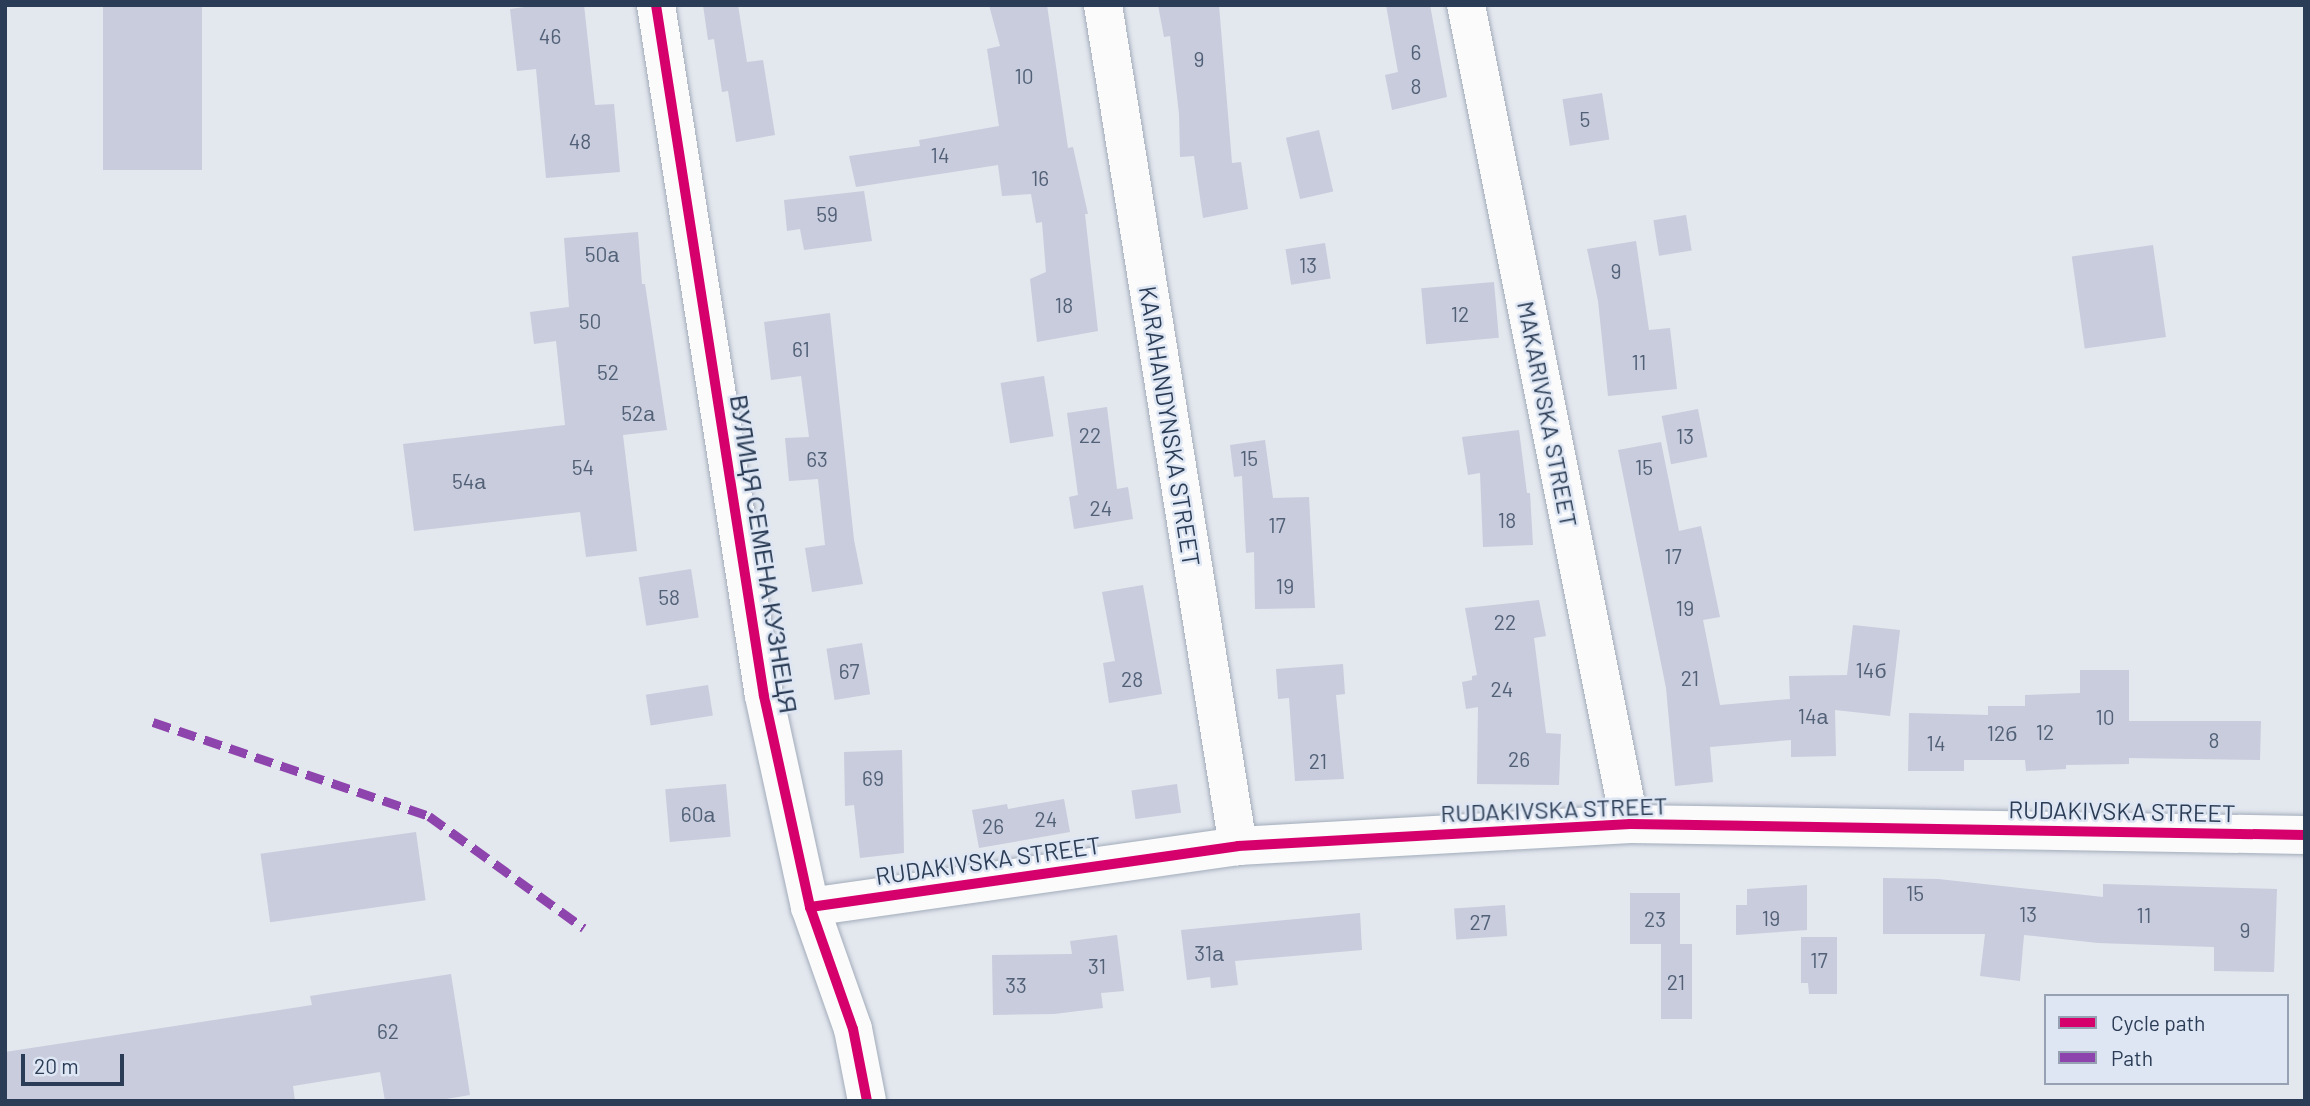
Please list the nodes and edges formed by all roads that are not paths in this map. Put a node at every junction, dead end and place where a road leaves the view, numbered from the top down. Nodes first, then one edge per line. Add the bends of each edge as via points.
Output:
1 (656, 5) edge
2 (1103, 5) edge
3 (1466, 5) edge
4 (1630, 824) junction
5 (2305, 835) edge
6 (1238, 846) junction
7 (810, 907) junction
8 (867, 1101) edge

1 - 7 street, ВУЛИЦЯ СЕМЕНА КУЗНЕЦЯ via 764,696
2 - 6 street, KARAHANDYNSKA STREET
3 - 4 street, MAKARIVSKA STREET
4 - 5 street, RUDAKIVSKA STREET
4 - 6 street, RUDAKIVSKA STREET
6 - 7 street, RUDAKIVSKA STREET
7 - 8 street, ВУЛИЦЯ СЕМЕНА КУЗНЕЦЯ via 853,1029

